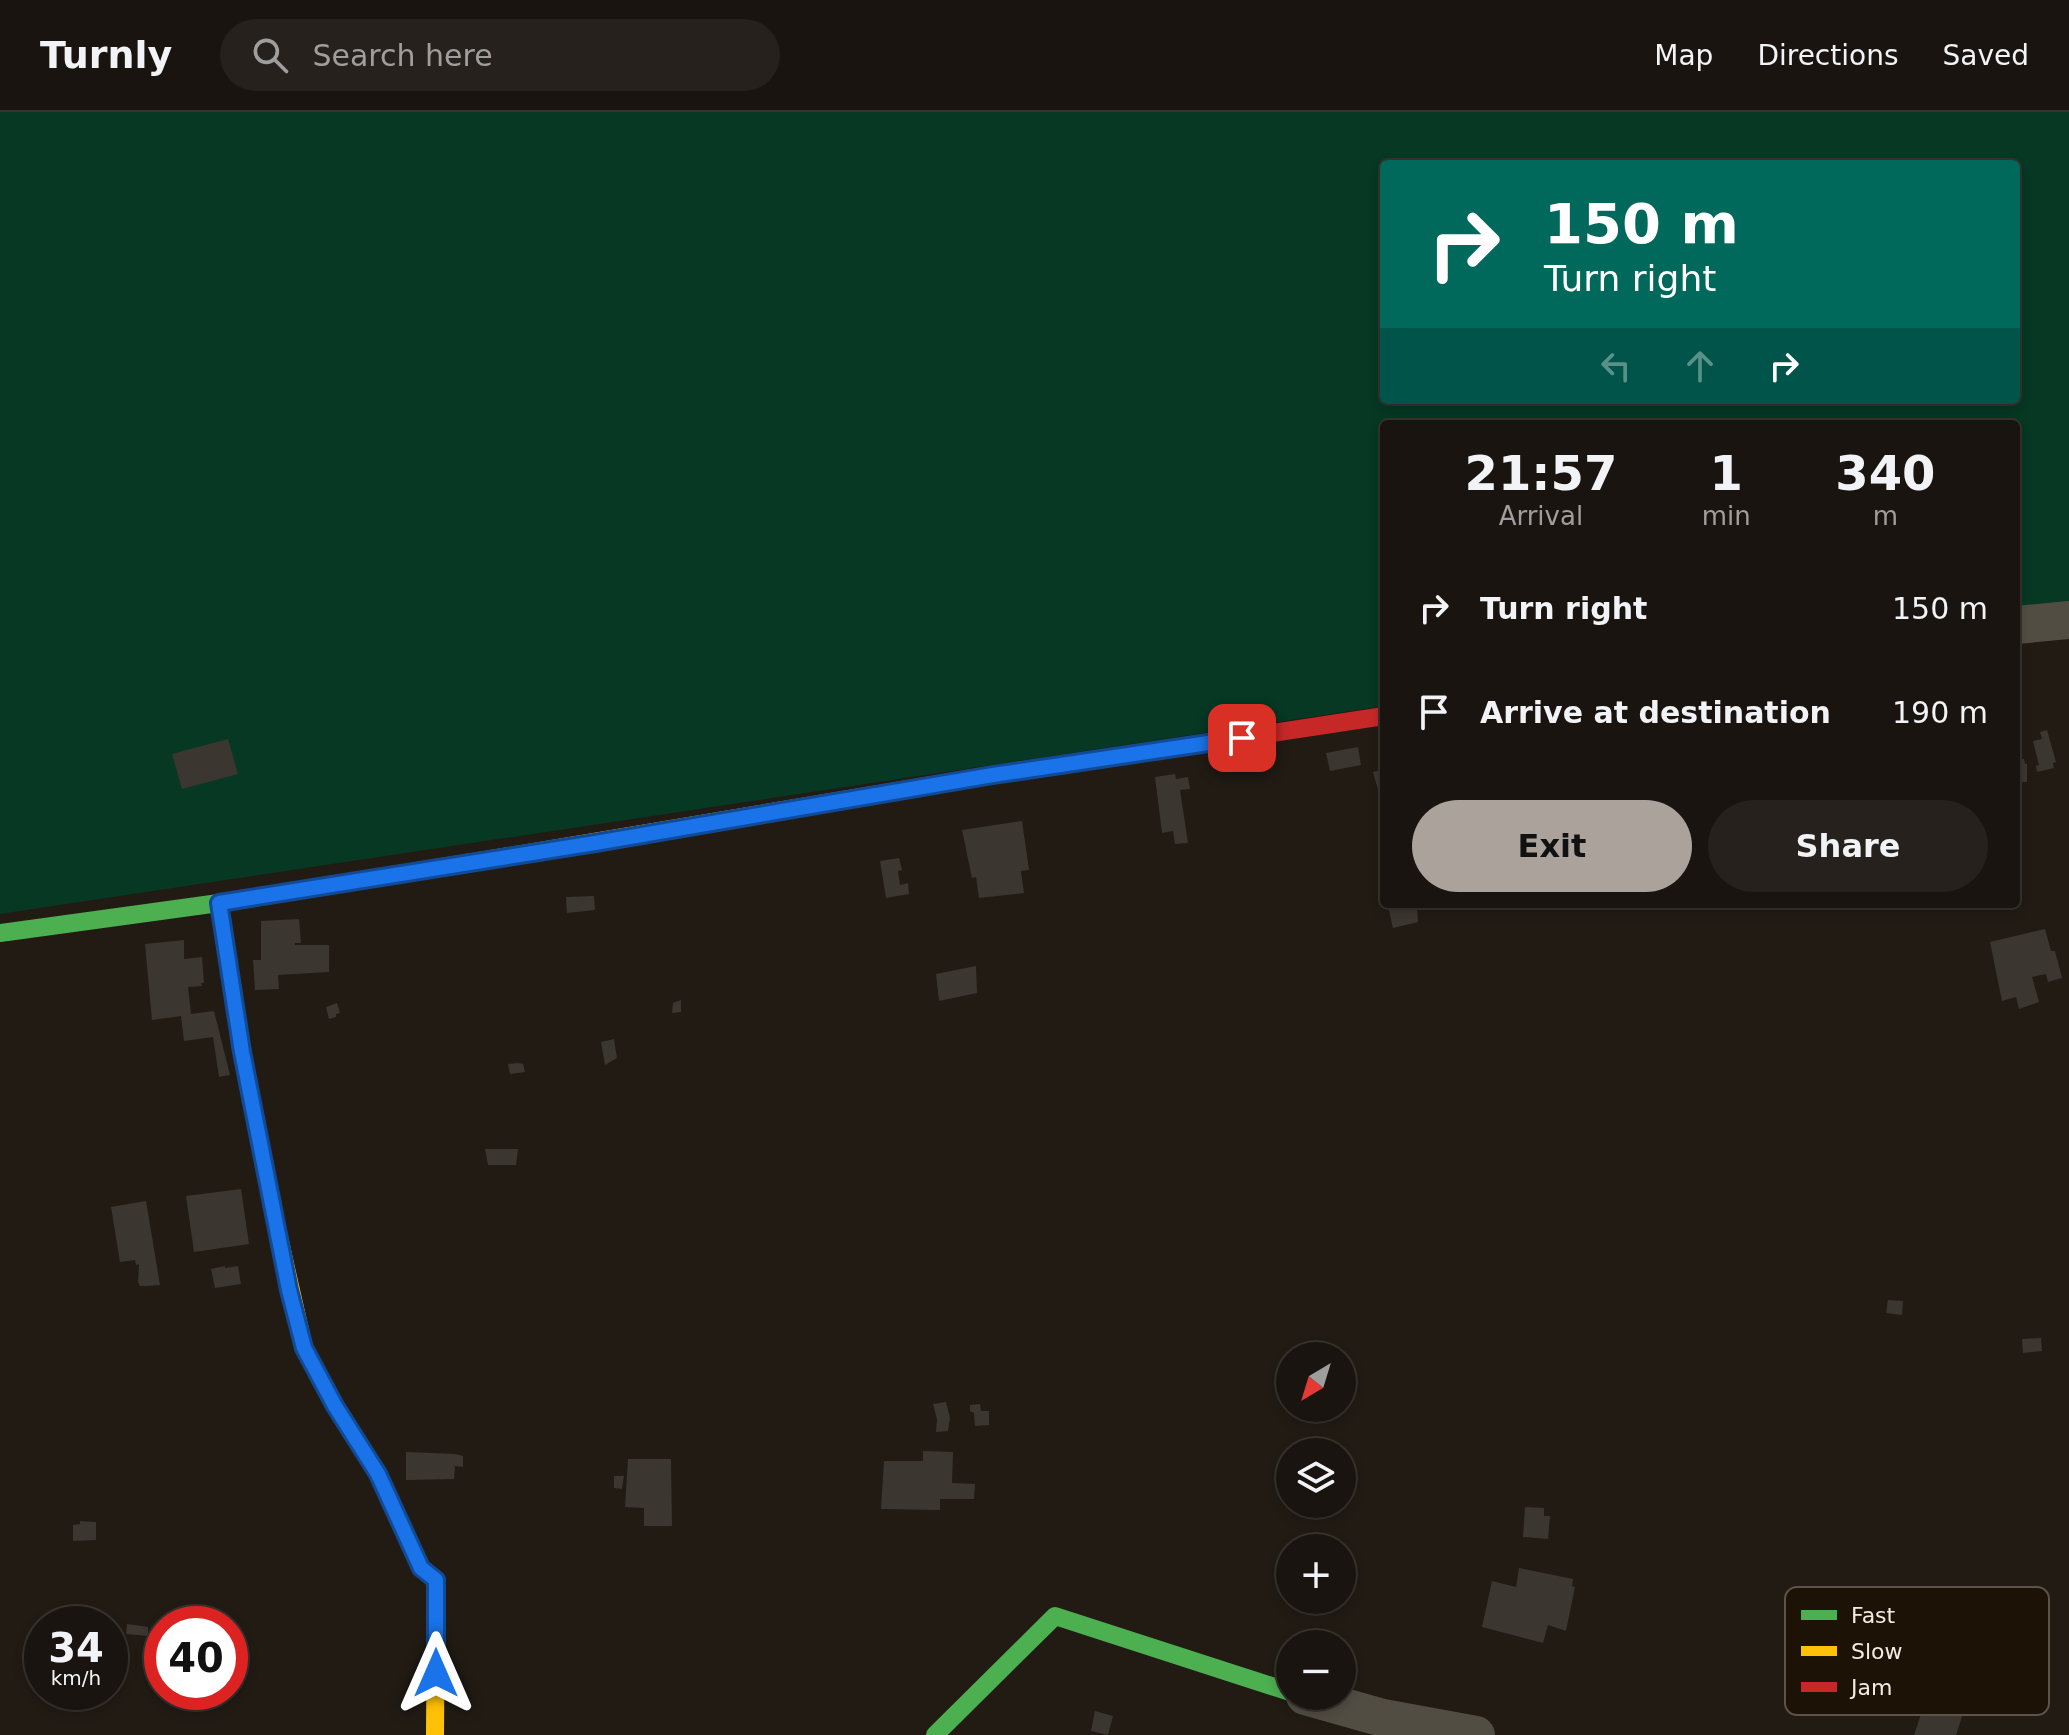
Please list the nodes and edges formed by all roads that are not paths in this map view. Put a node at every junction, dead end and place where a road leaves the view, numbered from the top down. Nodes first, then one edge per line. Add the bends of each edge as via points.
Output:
1 (2069, 620) edge
2 (2020, 625) edge
3 (1380, 717) edge
4 (219, 903) junction
5 (0, 933) edge
6 (1276, 1687) edge
7 (1355, 1710) edge
8 (435, 1735) edge
9 (935, 1735) edge
10 (1476, 1735) edge

1 - 2 street
3 - 4 street
4 - 5 street
4 - 8 street via 242,1052 304,1348 378,1474 421,1568 436,1580
6 - 9 street via 1055,1616
7 - 10 street

